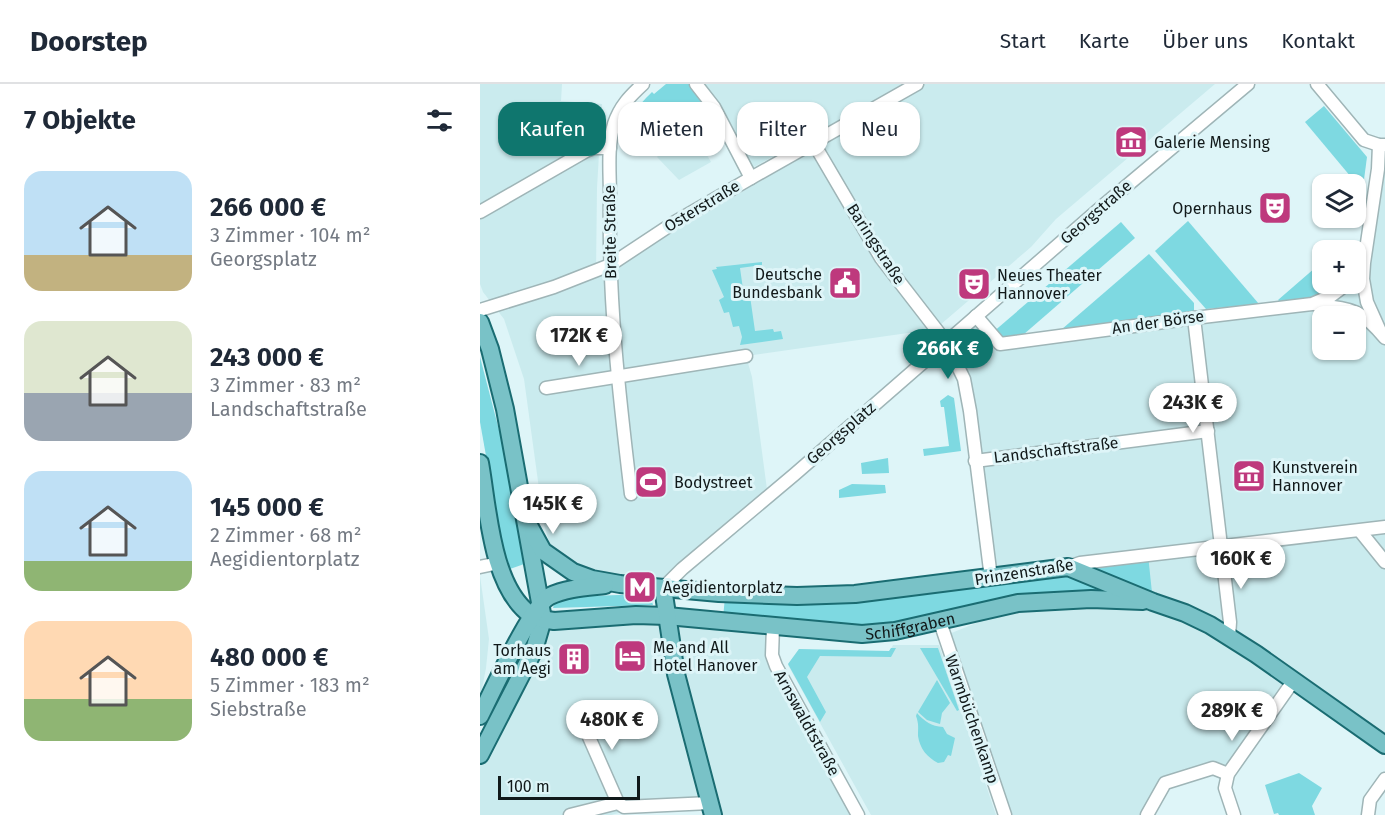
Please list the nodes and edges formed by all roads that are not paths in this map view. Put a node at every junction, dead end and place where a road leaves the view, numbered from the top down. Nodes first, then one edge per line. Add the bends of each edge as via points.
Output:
1 (643, 84) edge
2 (696, 84) edge
3 (917, 84) edge
4 (1248, 84) edge
5 (1317, 84) edge
6 (828, 134) edge
7 (1382, 145) edge
8 (610, 148) junction
9 (789, 156) edge
10 (821, 156) edge
11 (751, 178) junction
12 (480, 212) edge
13 (1366, 251) edge
14 (610, 265) junction
15 (1334, 294) edge
16 (1365, 294) edge
17 (1312, 304) junction
18 (480, 310) edge
19 (976, 316) junction
20 (1194, 318) junction
21 (480, 322) edge
22 (1382, 335) edge
23 (946, 342) junction
24 (746, 356) dead end
25 (617, 377) junction
26 (546, 388) dead end
27 (1208, 431) junction
28 (975, 460) junction
29 (480, 463) edge
30 (631, 494) dead end
31 (526, 520) junction
32 (1385, 527) edge
33 (1360, 531) junction
34 (1220, 545) junction
35 (1385, 562) edge
36 (499, 563) junction
37 (480, 567) edge
38 (1068, 567) junction
39 (991, 578) junction
40 (620, 584) junction
41 (663, 588) junction
42 (1153, 602) junction
43 (538, 612) junction
44 (667, 616) junction
45 (940, 622) junction
46 (773, 626) junction
47 (1229, 638) junction
48 (1294, 680) junction
49 (480, 716) edge
50 (577, 718) dead end
51 (1385, 745) edge
52 (480, 755) edge
53 (1228, 774) junction
54 (1385, 779) edge
55 (618, 802) junction
56 (711, 809) edge
57 (570, 815) edge
58 (858, 815) edge
59 (1005, 815) edge
60 (1147, 815) edge
61 (1234, 815) edge
62 (1368, 815) edge

1 - 8 street, Breite Straße via 619,111
2 - 11 street via 714,107
3 - 6 street, Osterstraße
4 - 19 street, Georgstraße
5 - 7 street via 1364,140
7 - 13 street
8 - 12 street via 586,151
8 - 14 street, Breite Straße
9 - 11 street, Osterstraße
10 - 23 street, Baringstraße via 881,258
11 - 14 street, Osterstraße
14 - 18 street, Osterstraße
14 - 25 street, Breite Straße
15 - 17 street, An der Börse
16 - 22 street
17 - 20 street, An der Börse
17 - 22 street via 1357,312
19 - 20 street, An der Börse via 1000,344
19 - 23 street, Georgstraße
20 - 27 street
21 - 31 main road via 501,390
23 - 28 street via 964,379
23 - 41 street, Georgsplatz
24 - 25 street
25 - 26 street
25 - 30 street, Breite Straße
27 - 28 street, Landschaftstraße
27 - 34 street
28 - 39 street
29 - 36 main road
31 - 40 main road via 538,544 555,561 573,572
31 - 43 main road
32 - 33 street, Prinzenstraße
33 - 34 street, Prinzenstraße
33 - 35 street
34 - 38 street, Prinzenstraße
34 - 47 street
36 - 37 street
36 - 43 main road via 513,596
38 - 39 main road, Prinzenstraße
38 - 42 main road, Schiffgraben
39 - 41 main road, Prinzenstraße via 808,596
40 - 41 main road
40 - 43 main road via 549,596
41 - 44 main road
42 - 45 main road, Schiffgraben via 1091,599 1018,603
42 - 47 main road, Schiffgraben via 1185,613
43 - 44 main road via 554,621
43 - 49 main road
43 - 52 main road via 534,650
44 - 46 main road, Schiffgraben
44 - 56 main road via 676,674
45 - 46 main road, Schiffgraben via 862,634
45 - 59 street, Warmbüchenkamp
46 - 58 street, Arnswaldtstraße via 772,655 776,666
47 - 48 main road, Schiffgraben
48 - 51 main road, Schiffgraben
48 - 53 street
50 - 55 street
53 - 60 street via 1213,768 1165,783
53 - 61 street via 1225,788
54 - 62 street via 1370,800
55 - 56 street via 624,807
55 - 57 street

